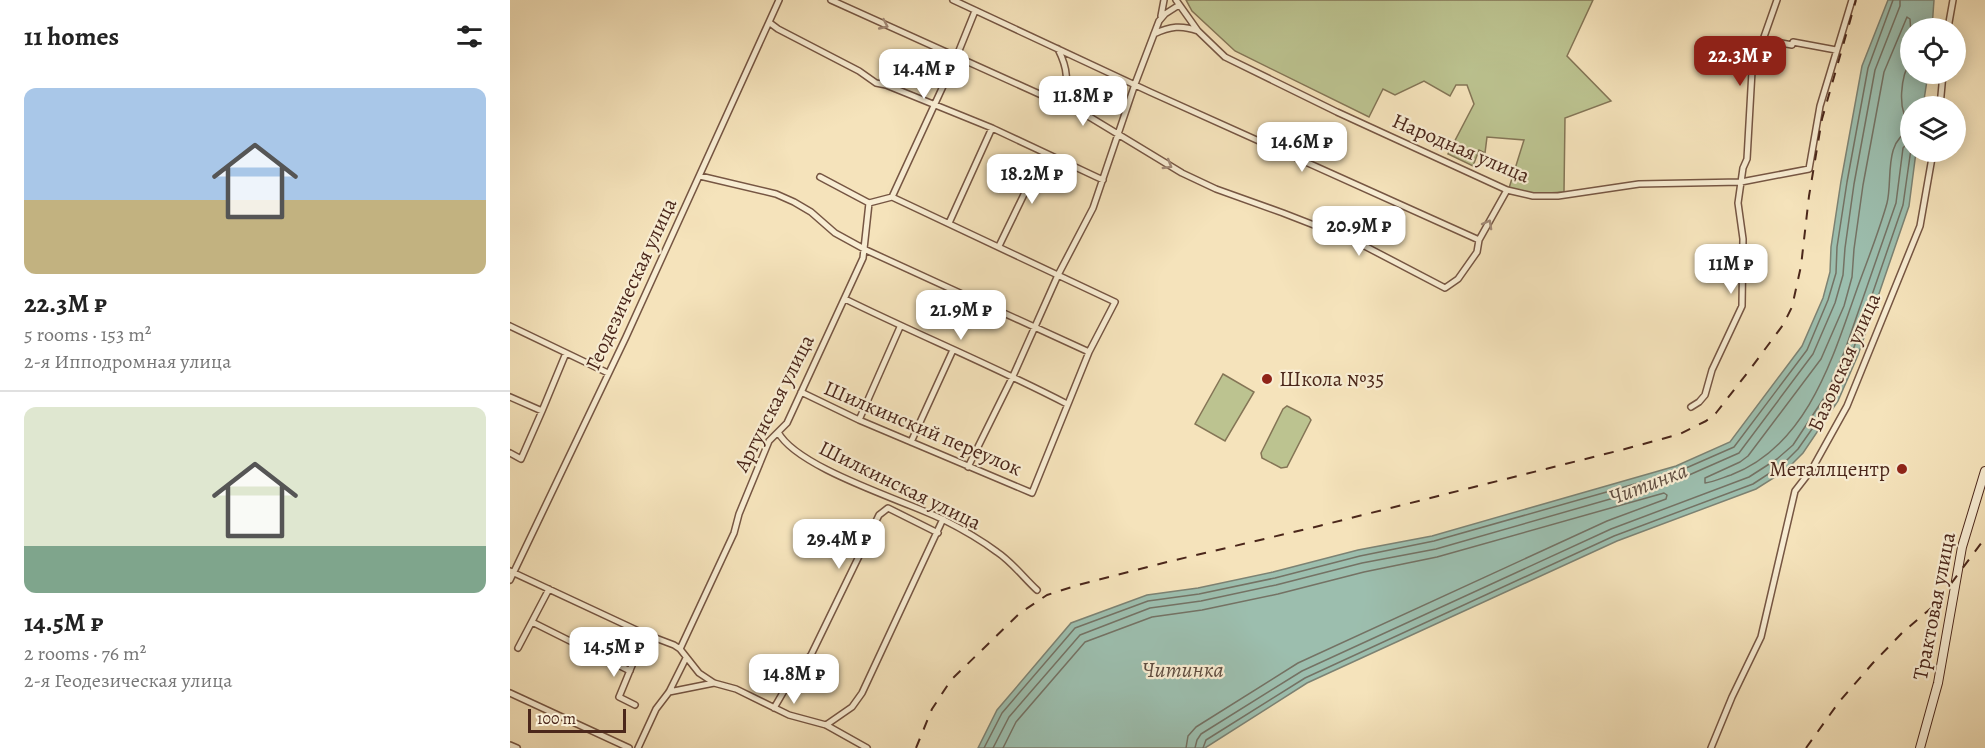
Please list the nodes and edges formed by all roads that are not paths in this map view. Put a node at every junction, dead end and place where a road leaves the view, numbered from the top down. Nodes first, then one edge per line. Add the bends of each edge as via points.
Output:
1 (779, 0) edge
2 (831, 0) edge
3 (953, 0) edge
4 (1164, 0) edge
5 (1777, 0) edge
6 (1852, 0) edge
7 (1953, 0) edge
8 (1177, 3) edge
9 (975, 11) junction
10 (1950, 18) edge
11 (1159, 21) junction
12 (770, 23) junction
13 (1198, 31) junction
14 (1154, 34) junction
15 (1765, 39) junction
16 (1058, 49) junction
17 (1836, 50) junction
18 (956, 58) junction
19 (1135, 84) junction
20 (1058, 101) junction
21 (935, 104) junction
22 (992, 128) junction
23 (1118, 135) junction
24 (1044, 153) junction
25 (1931, 162) edge
26 (700, 176) junction
27 (820, 177) dead end
28 (1104, 180) junction
29 (1741, 182) junction
30 (1507, 190) junction
31 (892, 197) junction
32 (869, 203) junction
33 (949, 223) junction
34 (1479, 240) junction
35 (999, 246) junction
36 (866, 250) junction
37 (1058, 275) junction
38 (844, 299) junction
39 (510, 326) edge
40 (900, 327) junction
41 (1035, 327) junction
42 (953, 350) junction
43 (1089, 352) junction
44 (566, 353) junction
45 (608, 373) junction
46 (1013, 376) junction
47 (801, 392) junction
48 (510, 397) edge
49 (1067, 404) junction
50 (1691, 407) dead end
51 (542, 411) junction
52 (859, 420) junction
53 (778, 432) junction
54 (911, 442) junction
55 (510, 453) edge
56 (968, 467) junction
57 (1985, 471) edge
58 (943, 519) junction
59 (938, 533) junction
60 (512, 572) edge
61 (510, 580) edge
62 (549, 589) junction
63 (1037, 590) dead end
64 (532, 622) junction
65 (645, 634) junction
66 (518, 648) dead end
67 (680, 649) junction
68 (686, 658) junction
69 (630, 671) junction
70 (714, 683) junction
71 (669, 692) junction
72 (510, 693) edge
73 (635, 705) dead end
74 (774, 708) junction
75 (826, 725) junction
76 (510, 745) edge
77 (517, 748) edge
78 (629, 748) edge
79 (638, 748) edge
80 (867, 748) edge
81 (1711, 748) edge
82 (1920, 748) edge

1 - 12 street, Геодезическая улица
2 -> 18 street
3 - 9 street
4 - 11 street
5 - 15 street
6 - 17 street
7 - 10 street
8 - 11 street
8 - 13 street, Народная улица
9 - 16 street
9 - 18 street
11 - 14 street
12 - 21 street via 876,83
12 - 26 street, Геодезическая улица
13 - 14 street via 1176,26
13 - 30 street, Народная улица via 1225,57
14 - 19 street
15 - 17 street
15 - 29 street via 1752,71 1747,159
16 - 19 street
16 - 20 street via 1068,71
17 - 29 street, Народная улица via 1820,106 1809,169
18 - 20 street
18 - 21 street
19 - 23 street
19 - 34 street
20 - 23 street
21 - 22 street
21 - 31 street
22 - 24 street
22 - 33 street
23 - 28 street
23 -> 34 street via 1182,173 1355,241 1445,288 1458,279 1477,252
24 - 28 street
24 - 35 street
25 - 81 street, Базовская улица via 1920,226 1847,406 1812,469 1795,491 1761,637
26 - 36 street via 776,194 811,212 836,233
26 - 45 street, Геодезическая улица
27 - 32 street
28 - 37 street via 1094,208
29 - 30 street, Народная улица via 1639,184 1558,196
29 - 50 street via 1738,202 1743,239 1742,306 1712,370 1705,395
34 -> 30 street
31 - 32 street
31 - 33 street
32 - 36 street, Аргунская улица
33 - 35 street
35 - 37 street
36 - 38 street, Аргунская улица
36 - 41 street
37 - 41 street
37 - 43 street via 1115,302
38 - 40 street
38 - 47 street, Аргунская улица
39 - 44 street
40 - 42 street
40 - 52 street
41 - 43 street
41 - 46 street
42 - 46 street
42 - 54 street
43 - 49 street
44 - 45 street
44 - 51 street, Геодезическая улица
45 - 60 street, Геодезическая улица
46 - 49 street
46 - 56 street
47 - 52 street, Шилкинский переулок
47 - 53 street, Аргунская улица via 787,423
48 - 51 street
49 - 56 street, Шилкинский переулок via 1032,493
51 - 55 street, Геодезическая улица via 521,459
52 - 54 street, Шилкинский переулок
53 - 58 street, Шилкинская улица via 789,448 832,472
53 - 67 street, Аргунская улица via 769,441 734,533
54 - 56 street, Шилкинский переулок
57 - 82 main road, Трактовая улица via 1962,547 1938,683
58 - 59 street
58 - 63 street, Шилкинская улица via 998,552
59 - 74 street via 888,508 879,515 811,655 795,672
59 - 75 street via 862,693 852,707
60 - 61 street, Геодезическая улица
60 - 62 street
62 - 64 street
62 - 65 street
64 - 66 street
64 - 69 street
65 - 67 street
65 - 69 street
67 - 68 street
68 - 70 street
68 - 71 street
69 - 73 street via 619,697
70 - 71 street
70 - 74 street via 735,688
71 - 79 street via 656,709
72 - 78 street
74 - 75 street
75 - 80 street
76 - 77 street

